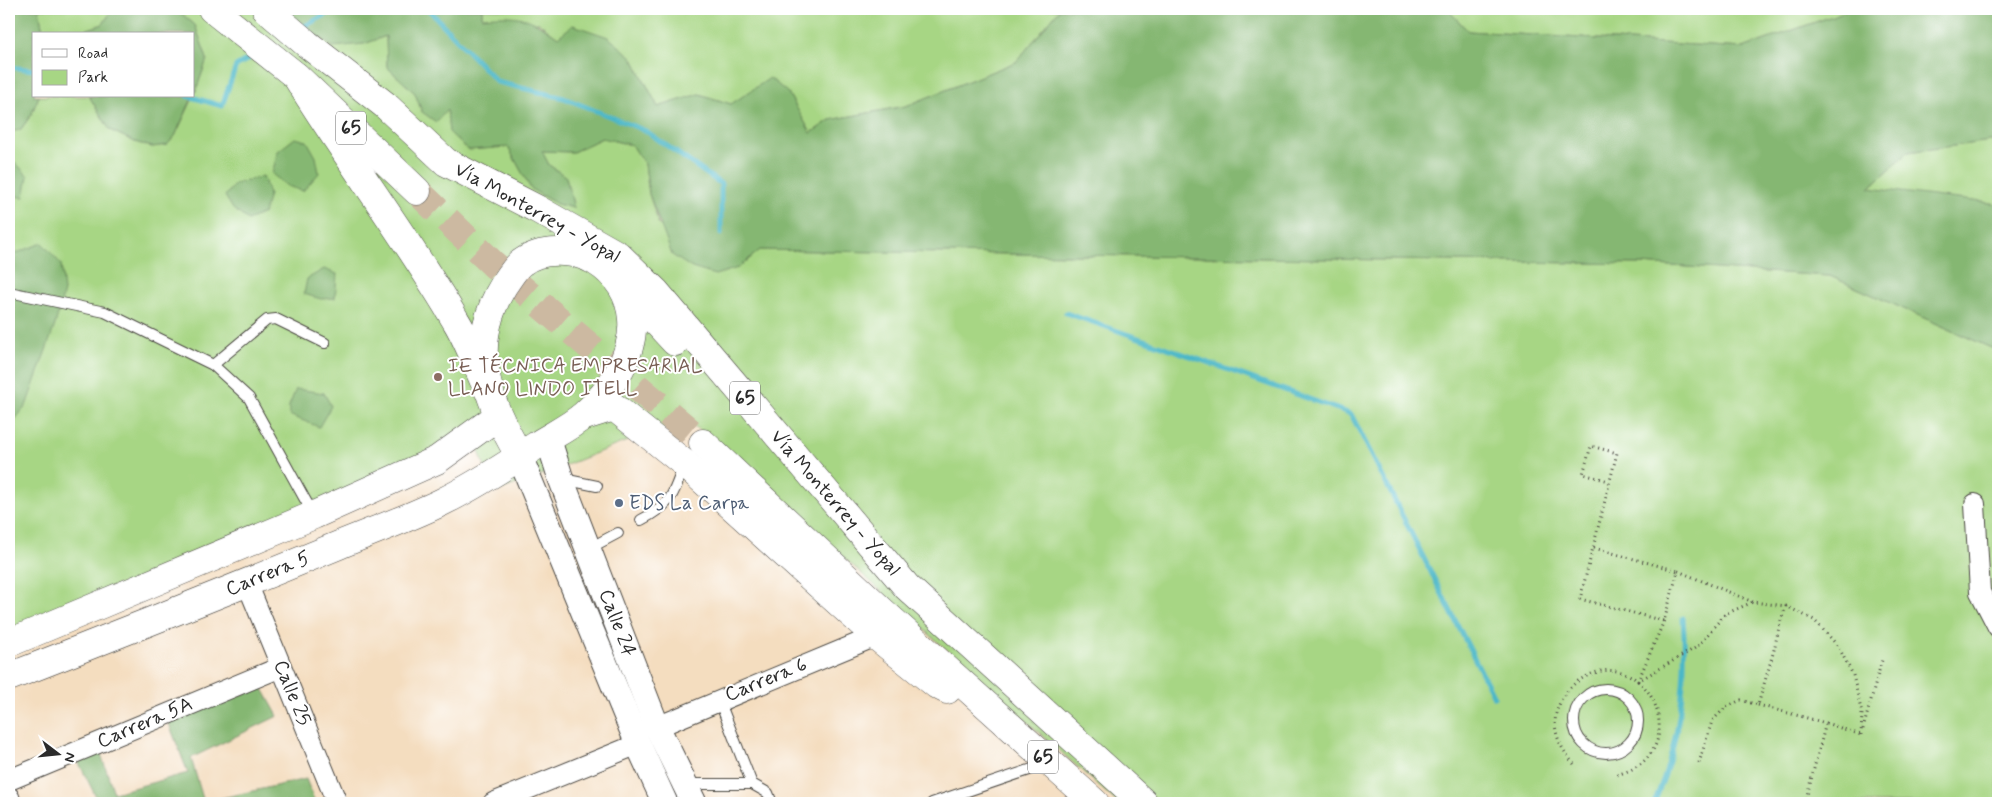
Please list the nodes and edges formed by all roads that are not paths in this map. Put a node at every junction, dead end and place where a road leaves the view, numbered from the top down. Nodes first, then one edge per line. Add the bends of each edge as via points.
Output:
1 (212, 9) edge
2 (266, 9) edge
3 (290, 71) junction
4 (446, 162) junction
5 (417, 191) tunnel mouth
6 (586, 256) junction
7 (623, 286) junction
8 (9, 292) edge
9 (324, 343) dead end
10 (213, 365) junction
11 (488, 390) junction
12 (498, 416) junction
13 (582, 417) junction
14 (548, 438) junction
15 (703, 443) tunnel mouth
16 (520, 457) junction
17 (684, 463) junction
18 (561, 479) junction
19 (597, 486) dead end
20 (1975, 504) dead end
21 (314, 515) junction
22 (641, 520) dead end
23 (618, 533) dead end
24 (588, 548) junction
25 (247, 583) junction
26 (907, 587) junction
27 (1998, 627) edge
28 (876, 636) junction
29 (9, 643) edge
30 (281, 667) junction
31 (9, 677) edge
32 (719, 700) junction
33 (991, 711) junction
34 (657, 726) junction
35 (638, 744) junction
36 (1599, 753) joint
37 (1050, 763) junction
38 (9, 780) edge
39 (752, 784) junction
40 (690, 794) edge
41 (9, 797) edge
42 (12, 803) edge
43 (337, 803) edge
44 (493, 803) edge
45 (665, 803) edge
46 (772, 803) edge
47 (932, 803) edge
48 (1094, 803) edge
49 (1144, 803) edge

1 - 3 main road, 65
2 - 4 main road, Vía Monterrey - Yopal / 65 via 385,105
3 - 5 main road, 65
3 - 11 main road via 457,322
4 - 6 main road
4 - 26 main road, Vía Monterrey - Yopal / 65 via 618,255 656,292
6 - 7 main road via 607,268
6 - 11 main road via 564,251 541,254 520,263 500,290 487,322 483,356
7 - 13 main road via 631,308 633,331 626,355 615,378
7 - 26 main road
8 - 10 lane via 105,312
9 - 10 lane via 276,319 267,320
10 - 21 lane via 249,398
11 - 12 main road
12 - 16 main road
12 - 21 main road, Carrera 5 via 437,460
13 - 14 main road
13 - 17 main road via 614,407
14 - 16 main road
14 - 18 street, Calle 24
15 - 33 main road, Vía Monterrey - Yopal / 65
16 - 25 main road, Carrera 5 via 443,502
16 - 35 street, Calle 24
17 - 22 lane via 672,498 659,511
17 - 28 main road
18 - 19 lane
18 - 24 street, Calle 24
20 - 27 street via 1980,592
21 - 29 main road, Carrera 5
23 - 24 lane
24 - 34 street, Calle 24
25 - 30 street, Calle 25
25 - 31 main road, Carrera 5
26 - 49 main road, Vía Monterrey - Yopal / 65
28 - 32 street, Carrera 6
28 - 33 main road via 937,685
30 - 38 street, Carrera 5A
30 - 43 street, Calle 25
32 - 34 street, Carrera 6
32 - 39 lane
33 - 37 main road, Vía Monterrey - Yopal / 65
34 - 40 street, Calle 24
35 - 44 street
35 - 45 street, Calle 24
36 - 36 lane via 1612,753 1624,748 1635,736 1638,718 1635,707 1618,691 1598,690 1586,696 1576,712 1575,729 1580,739
37 - 47 lane
37 - 48 main road, Vía Monterrey - Yopal / 65
39 - 40 lane
39 - 46 lane via 768,793
41 - 42 street

